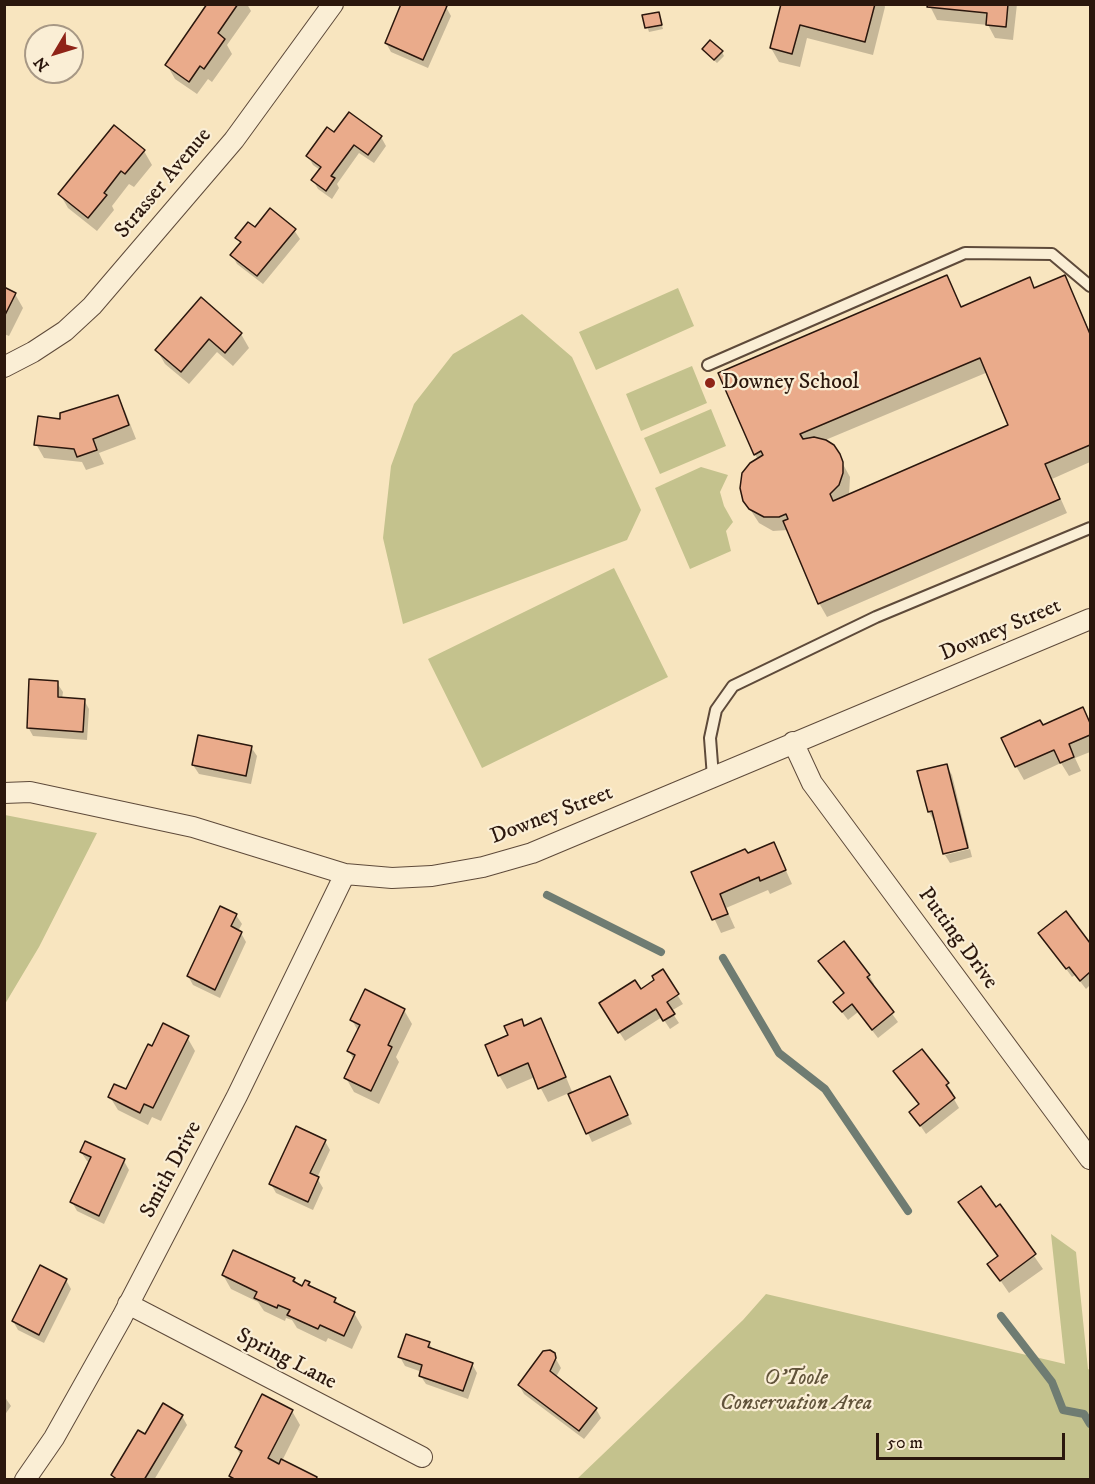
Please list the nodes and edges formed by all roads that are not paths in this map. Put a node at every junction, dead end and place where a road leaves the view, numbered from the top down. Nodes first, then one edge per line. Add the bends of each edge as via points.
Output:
1 (333, 4) edge
2 (1090, 286) edge
3 (708, 365) dead end
4 (4, 367) edge
5 (1090, 528) edge
6 (1090, 619) edge
7 (793, 742) junction
8 (712, 777) junction
9 (4, 793) edge
10 (345, 874) junction
11 (1090, 1159) edge
12 (128, 1304) junction
13 (422, 1457) dead end
14 (25, 1479) edge

1 - 4 street, Strasser Avenue via 234,140 92,306 65,331
2 - 3 lane via 1052,254 965,253
5 - 8 lane via 876,618 733,686 716,710 710,738
6 - 7 street, Downey Street
7 - 8 street, Downey Street
7 - 11 street, Putting Drive via 812,783
8 - 10 street, Downey Street via 532,853 483,867 432,876
9 - 10 street, Downey Street via 30,792 193,827
10 - 12 street, Smith Drive via 237,1096
12 - 13 street, Spring Lane
12 - 14 street, Smith Drive via 54,1438

